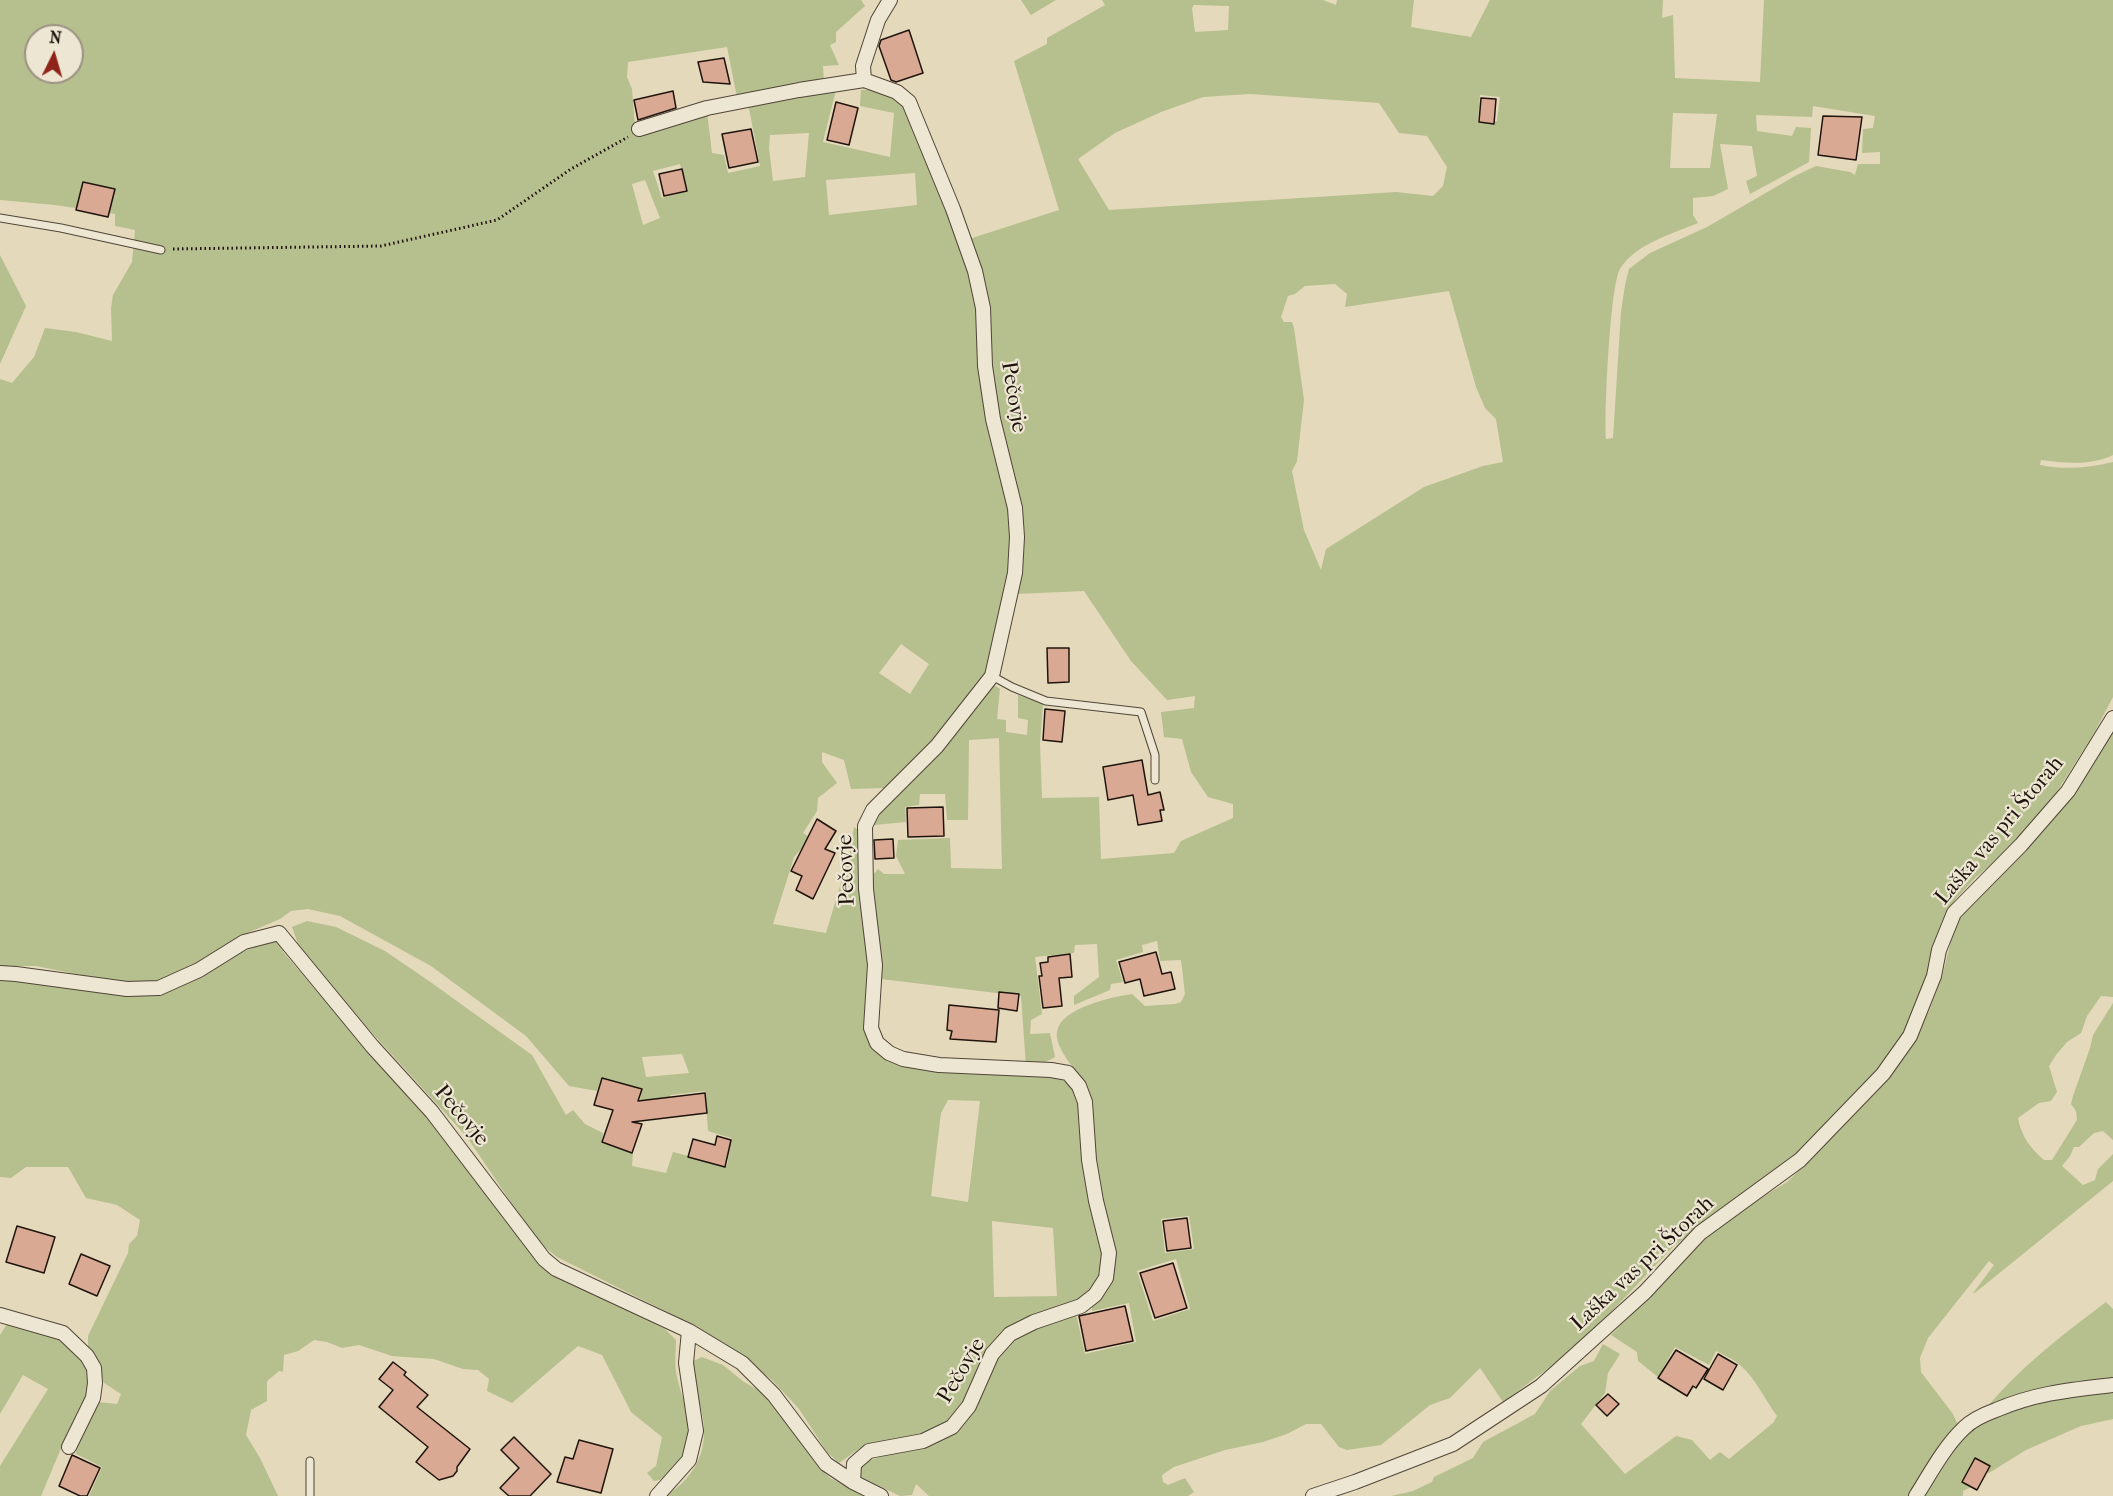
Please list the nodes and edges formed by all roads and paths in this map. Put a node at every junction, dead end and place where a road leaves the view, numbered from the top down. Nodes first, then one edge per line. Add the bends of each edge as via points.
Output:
1 (890, 0) edge
2 (864, 80) junction
3 (639, 129) joint
4 (0, 218) edge
5 (161, 249) joint
6 (993, 676) junction
7 (2113, 718) edge
8 (1155, 780) dead end
9 (0, 973) edge
10 (0, 1315) edge
11 (689, 1331) junction
12 (2113, 1385) edge
13 (69, 1447) dead end
14 (310, 1461) dead end
15 (853, 1482) junction
16 (310, 1496) edge
17 (657, 1496) edge
18 (881, 1496) edge
19 (1313, 1496) edge
20 (1916, 1496) edge

1 - 2 street via 878,20 862,66
2 - 3 street via 707,108
2 - 6 street, Pečovje via 897,92 909,102 975,271 983,308 985,366 993,418 1015,508 1017,537 1015,573
3 - 5 path via 571,169 497,220 381,246
4 - 5 lane
6 - 8 lane via 1046,701 1141,712 1155,755
6 - 15 street, Pečovje via 937,746 873,810 865,826 866,889 875,965 871,1028 877,1043 903,1059 1068,1073 1085,1102 1089,1160 1109,1253 1106,1278 1095,1295 1081,1306 1010,1334 992,1354 969,1406 952,1427 923,1441 869,1451 854,1464
7 - 19 street, Laška vas pri Štorah via 2068,791 1954,913 1910,1036 1883,1074 1800,1160 1700,1233 1645,1292 1541,1386 1453,1444
9 - 11 street, Pečovje via 127,989 159,988 199,970 244,942 279,933 432,1112 544,1259 556,1269
10 - 13 street via 63,1333 94,1368 93,1398
11 - 15 street, Pečovje via 742,1363 774,1395 826,1464
11 - 17 street via 686,1363 696,1431 689,1460
12 - 20 street via 2046,1393 1985,1414 1964,1427
14 - 16 lane
15 - 18 street, Pečovje

